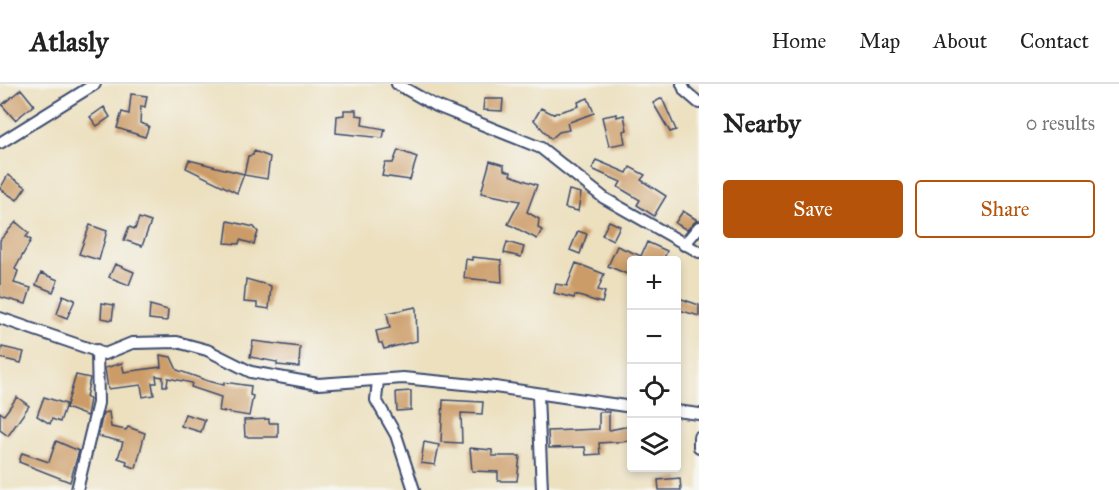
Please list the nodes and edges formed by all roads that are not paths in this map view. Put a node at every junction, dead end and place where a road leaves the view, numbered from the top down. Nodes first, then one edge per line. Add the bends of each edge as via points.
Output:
1 (95, 84) edge
2 (397, 84) edge
3 (682, 84) edge
4 (699, 103) edge
5 (0, 143) edge
6 (699, 227) edge
7 (684, 245) junction
8 (699, 252) edge
9 (0, 318) edge
10 (97, 350) junction
11 (378, 380) junction
12 (538, 394) junction
13 (627, 406) edge
14 (681, 412) edge
15 (699, 414) edge
16 (699, 437) edge
17 (699, 447) edge
18 (77, 490) edge
19 (414, 490) edge
20 (542, 490) edge

1 - 5 street
2 - 7 street via 443,109 541,148 604,198
3 - 4 street
6 - 7 street
7 - 8 street
9 - 10 street
10 - 11 street via 105,354 132,343 177,342 269,376 318,384
10 - 18 street via 98,403
11 - 12 street via 403,378
11 - 19 street via 376,400 396,435
12 - 13 street
12 - 20 street
14 - 15 street
16 - 17 street

